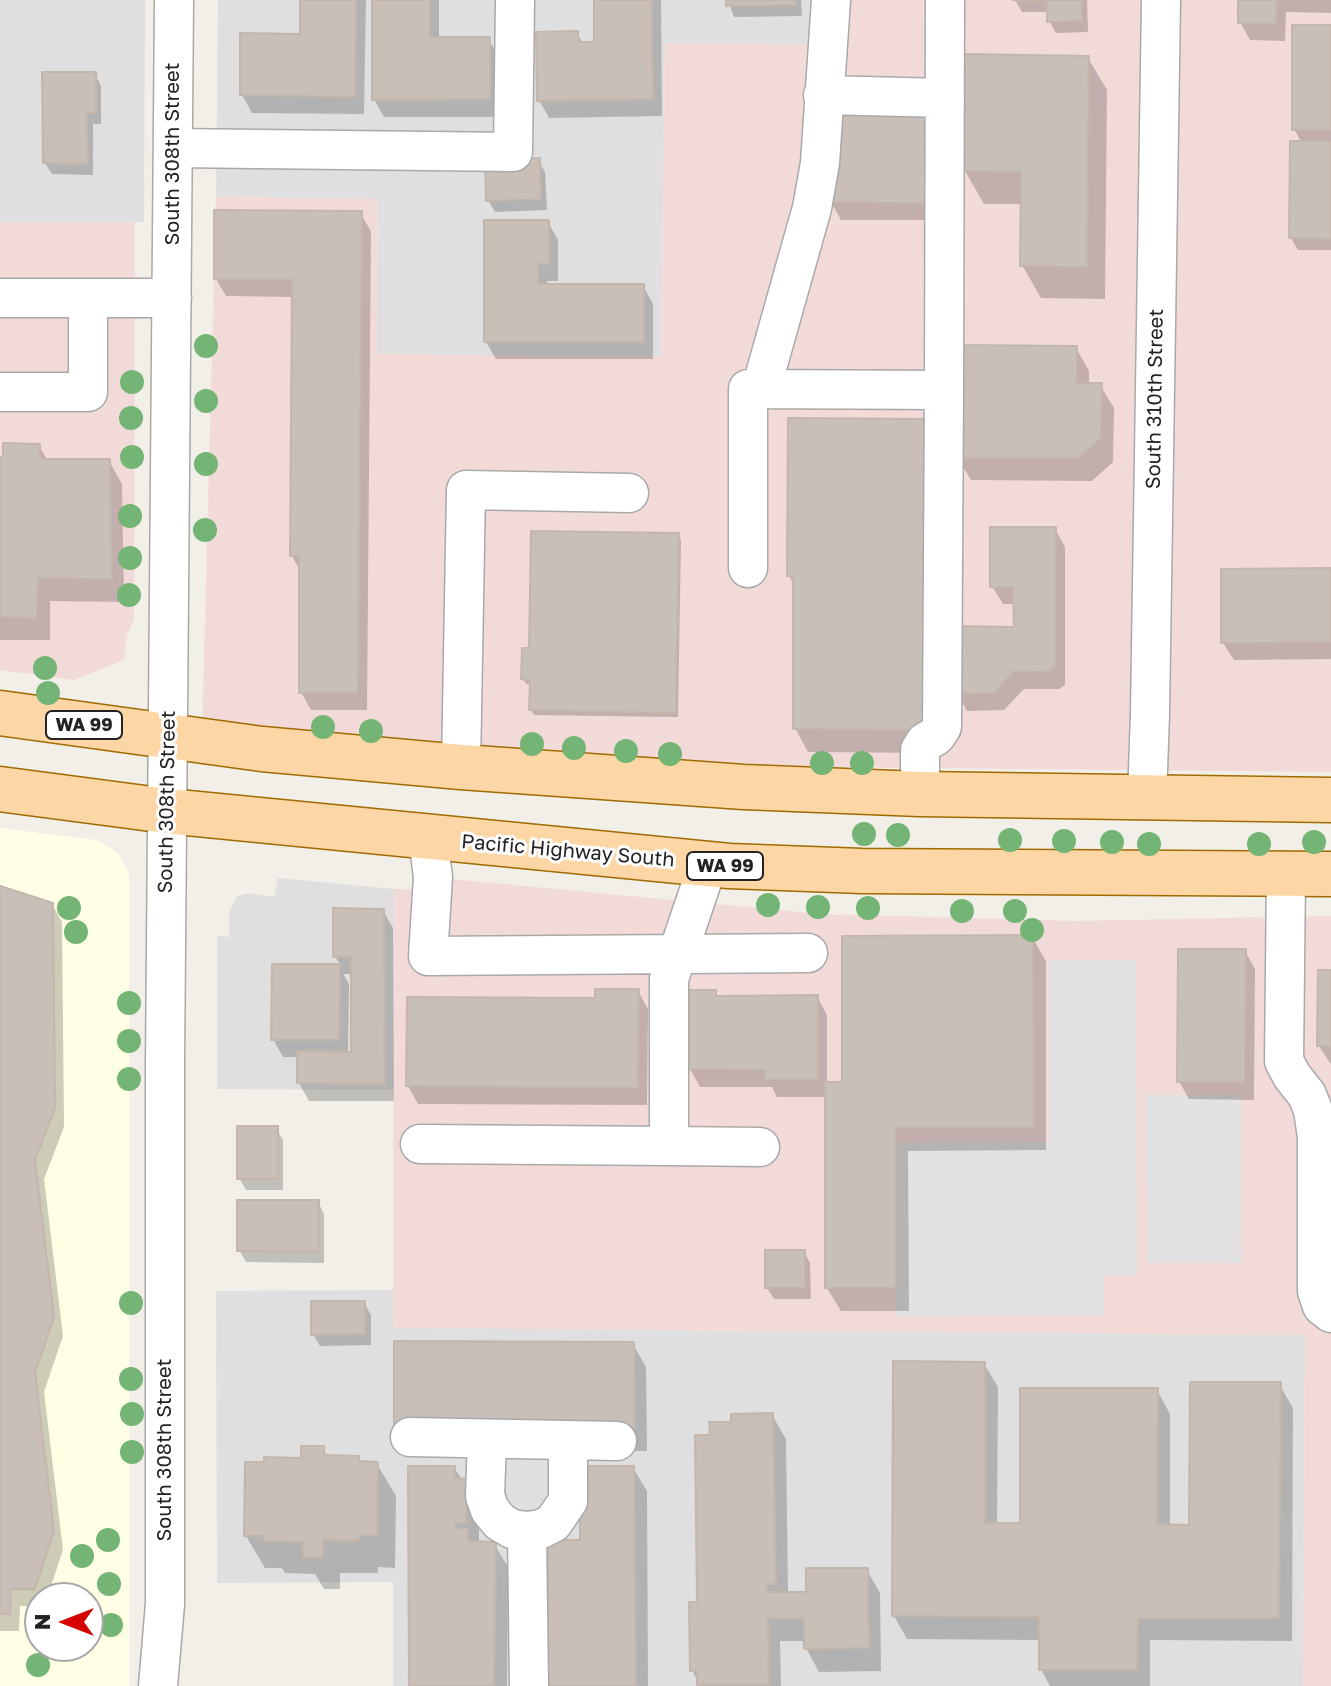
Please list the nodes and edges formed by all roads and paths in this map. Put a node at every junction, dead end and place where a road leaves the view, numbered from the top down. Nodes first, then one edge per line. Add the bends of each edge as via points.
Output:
1 (174, 0) edge
2 (515, 0) edge
3 (831, 0) edge
4 (945, 0) edge
5 (1161, 0) edge
6 (823, 95) junction
7 (945, 98) junction
8 (173, 148) junction
9 (0, 298) edge
10 (88, 298) junction
11 (172, 298) junction
12 (761, 389) junction
13 (944, 390) junction
14 (0, 392) edge
15 (629, 493) dead end
16 (748, 568) dead end
17 (0, 713) edge
18 (167, 736) junction
19 (461, 767) junction
20 (0, 789) edge
21 (920, 794) junction
22 (1147, 798) junction
23 (1331, 800) edge
24 (167, 811) junction
25 (428, 838) junction
26 (708, 864) junction
27 (1286, 874) junction
28 (1331, 874) edge
29 (808, 953) dead end
30 (677, 954) junction
31 (420, 1144) dead end
32 (669, 1146) junction
33 (760, 1147) dead end
34 (1331, 1313) edge
35 (410, 1437) dead end
36 (487, 1439) junction
37 (568, 1440) junction
38 (617, 1441) dead end
39 (527, 1531) junction
40 (165, 1604) junction
41 (158, 1686) edge
42 (175, 1686) edge
43 (529, 1686) edge

1 - 8 street, South 308th Street
2 - 8 street via 513,152
3 - 6 street
4 - 7 street
5 - 22 street, South 310th Street
6 - 7 street
6 - 12 street via 812,208
7 - 13 street
8 - 11 street, South 308th Street
9 - 10 street
10 - 11 street
10 - 14 street via 88,392
11 - 18 street, South 308th Street
12 - 13 street
12 - 16 street via 748,389
13 - 21 street via 942,727 920,750
15 - 19 street via 466,490
17 - 18 main road, WA 99
18 - 19 main road, WA 99
18 - 24 street, South 308th Street
19 - 21 main road, WA 99
20 - 24 main road, Pacific Highway South / WA 99
21 - 22 main road, WA 99
22 - 23 main road, WA 99
24 - 25 main road, Pacific Highway South / WA 99
24 - 40 street, South 308th Street
25 - 26 main road, Pacific Highway South / WA 99
25 - 30 street via 433,877 428,956
26 - 27 main road, Pacific Highway South / WA 99 via 862,871
26 - 30 street
27 - 28 main road, Pacific Highway South / WA 99
27 - 34 street via 1284,1055 1315,1122 1317,1291
29 - 30 street
30 - 32 street via 669,979
31 - 32 street
32 - 33 street
35 - 36 street
36 - 37 street
36 - 39 street via 485,1496 490,1510 512,1529
37 - 38 street
37 - 39 street via 568,1501 553,1523
39 - 43 street
40 - 41 street, South 308th Street
40 - 42 street, South 308th Street

